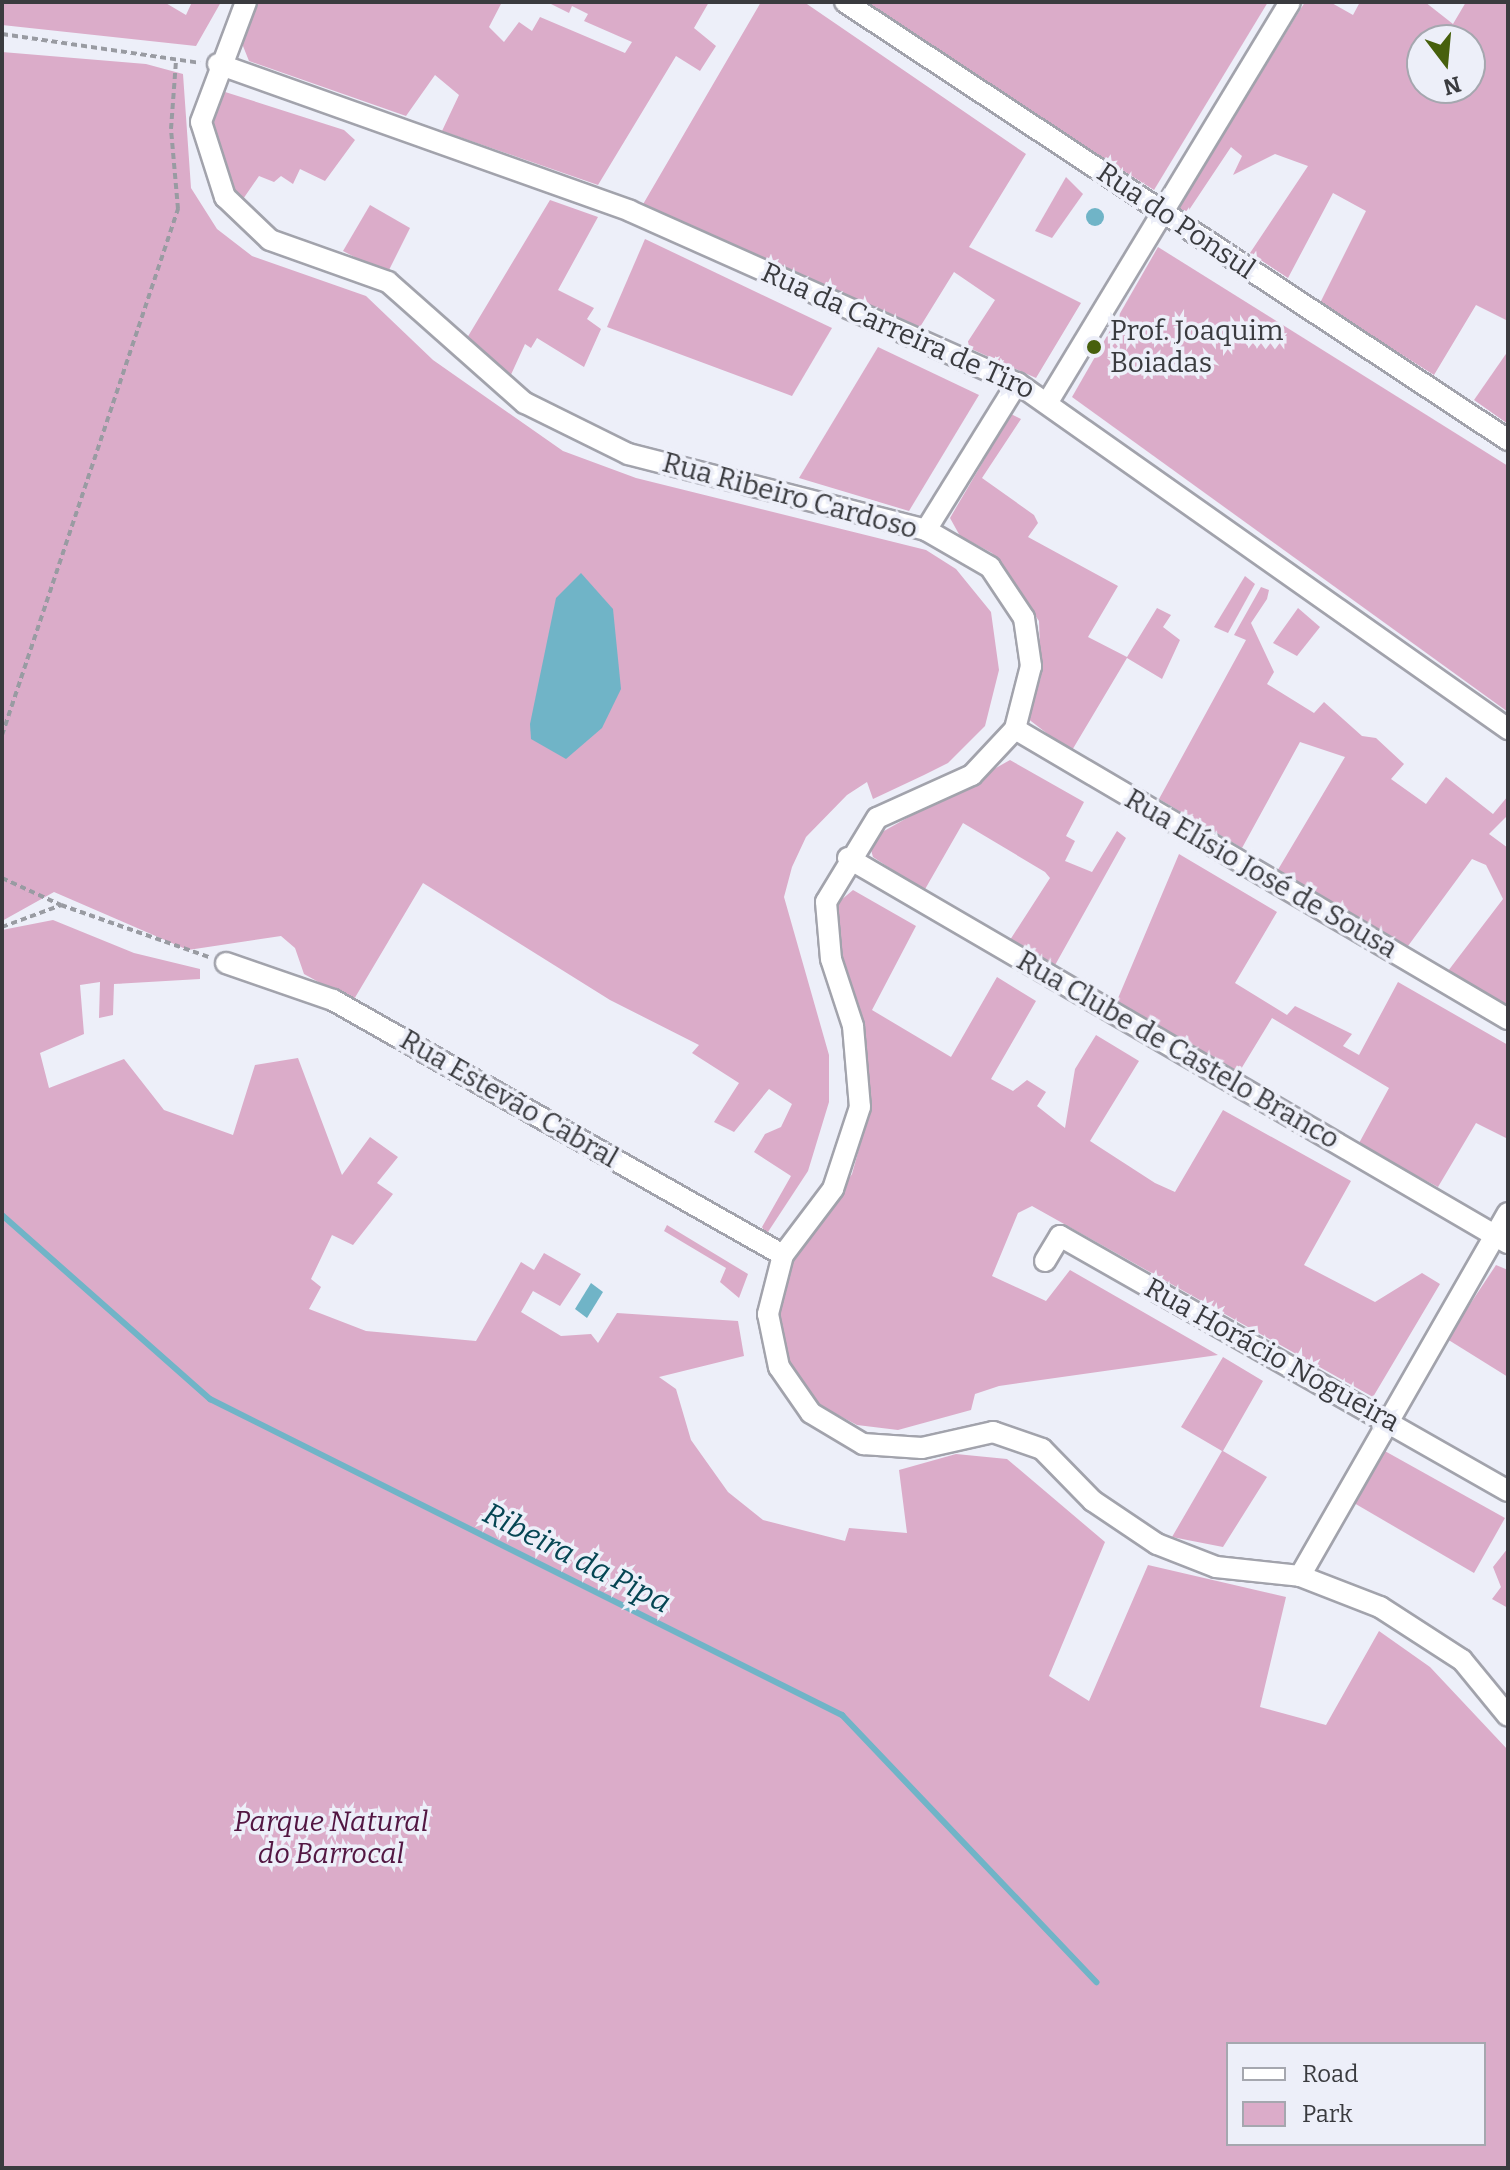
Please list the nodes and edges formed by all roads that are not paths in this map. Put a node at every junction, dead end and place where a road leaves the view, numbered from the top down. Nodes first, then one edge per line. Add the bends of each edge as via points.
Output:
1 (246, 2) edge
2 (845, 2) edge
3 (1290, 2) edge
4 (218, 64) junction
5 (1161, 210) junction
6 (1017, 383) junction
7 (1049, 400) junction
8 (1508, 440) edge
9 (926, 530) junction
10 (1015, 729) junction
11 (1508, 729) edge
12 (848, 858) junction
13 (226, 963) road end
14 (1508, 1019) edge
15 (1508, 1213) edge
16 (1502, 1239) edge
17 (783, 1255) junction
18 (1045, 1261) dead end
19 (1388, 1421) junction
20 (1508, 1491) edge
21 (1300, 1576) junction
22 (1508, 1716) edge

1 - 4 street, Rua Ribeiro Cardoso
2 - 5 street, Rua do Ponsul
3 - 5 street
4 - 6 street, Rua da Carreira de Tiro via 630,211
4 - 9 street, Rua Ribeiro Cardoso via 201,122 225,197 270,240 388,282 525,403 628,454
5 - 7 street
5 - 8 street, Rua do Ponsul
6 - 7 street, Rua da Carreira de Tiro
6 - 9 street
7 - 11 street, Rua da Carreira de Tiro
9 - 10 street, Rua Ribeiro Cardoso via 990,567 1024,618 1031,666
10 - 12 street, Rua Ribeiro Cardoso via 972,775 877,818
10 - 14 street, Rua Elísio José de Sousa
12 - 16 street, Rua Clube de Castelo Branco
12 - 17 street, Rua Ribeiro Cardoso via 826,902 831,959 853,1026 860,1107 833,1189
13 - 17 street, Rua Estevão Cabral via 333,1000
15 - 16 street
16 - 19 street
17 - 21 street via 768,1314 779,1367 811,1413 863,1444 922,1448 993,1432 1042,1449 1093,1501 1157,1544 1216,1567
18 - 19 street, Rua Horácio Nogueira via 1060,1236
19 - 20 street, Rua Horácio Nogueira
19 - 21 street
21 - 22 street via 1380,1607 1462,1660

